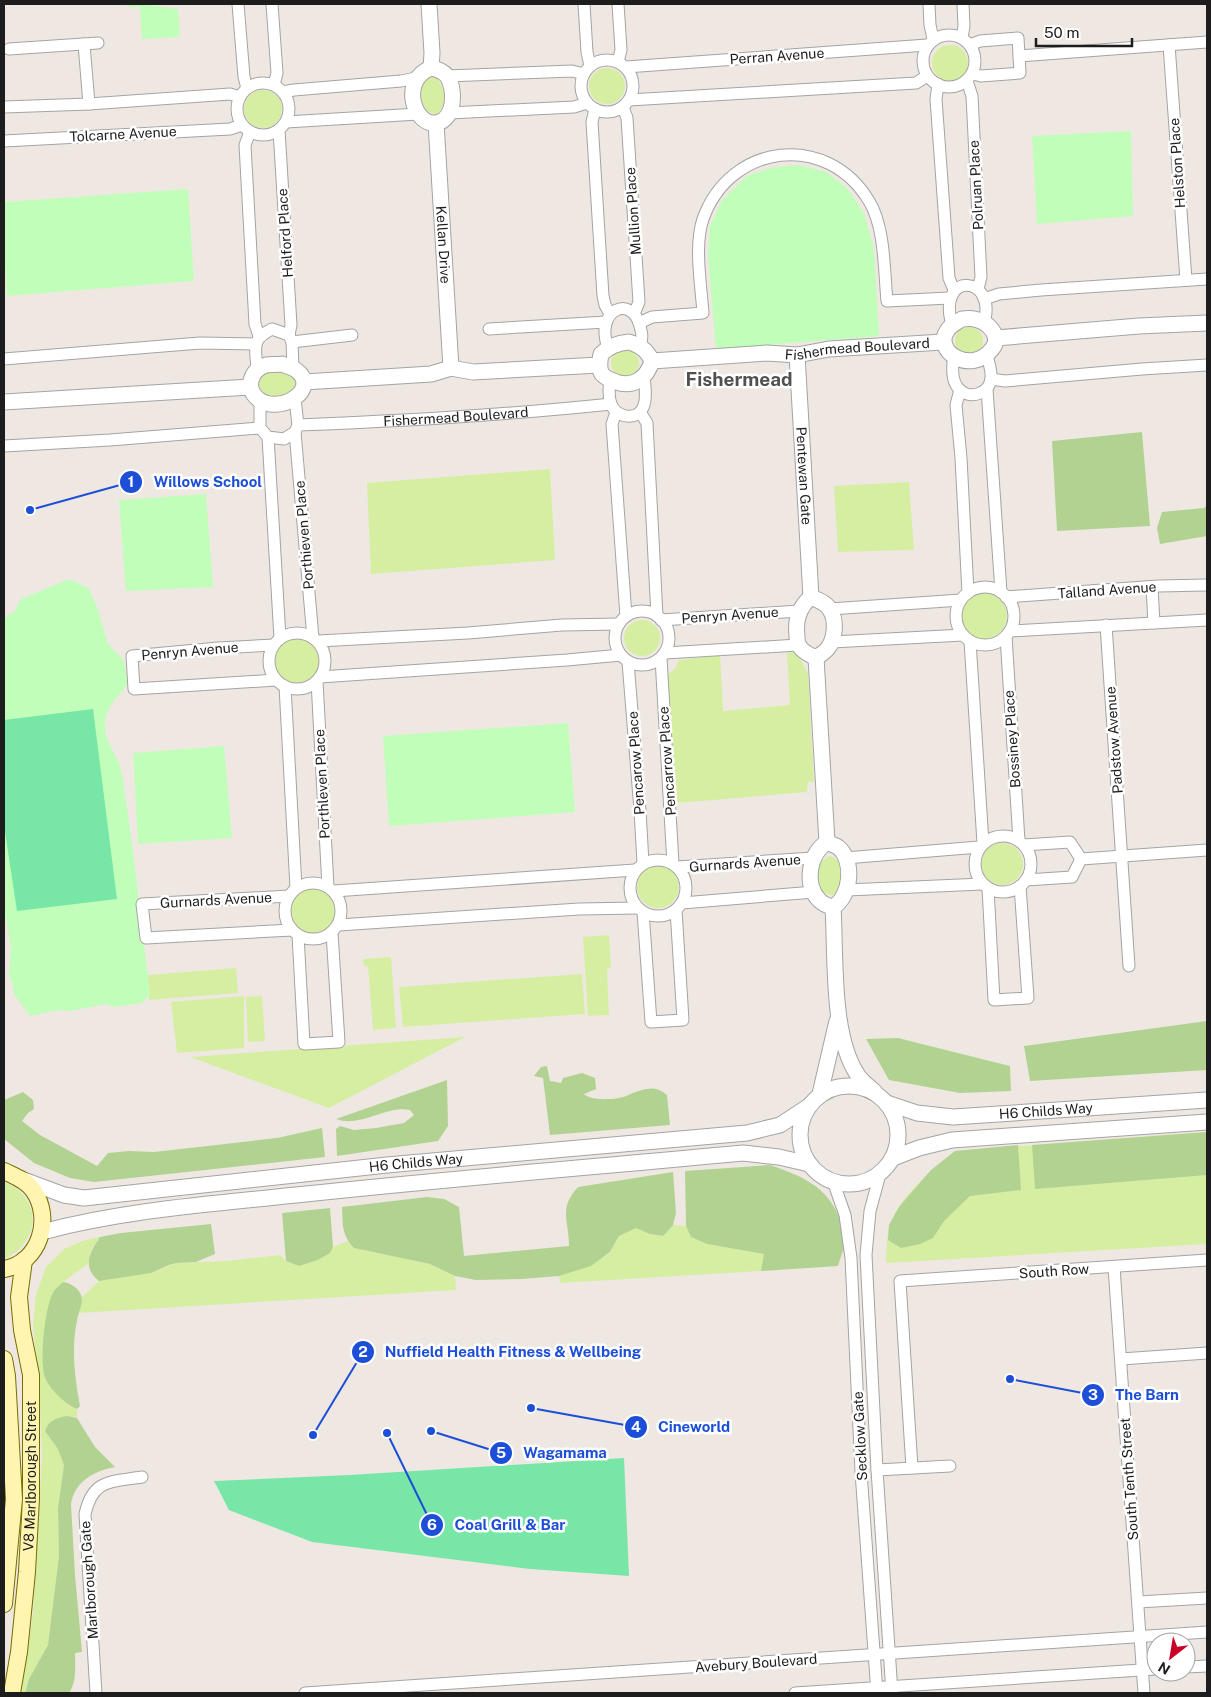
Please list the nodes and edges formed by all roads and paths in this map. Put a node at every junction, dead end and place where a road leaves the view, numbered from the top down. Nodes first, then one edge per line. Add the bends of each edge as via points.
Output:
1 (238, 4) edge
2 (272, 4) edge
3 (429, 4) edge
4 (584, 4) edge
5 (618, 4) edge
6 (929, 4) edge
7 (963, 4) edge
8 (966, 41) junction
9 (930, 42) junction
10 (1207, 42) edge
11 (98, 43) dead end
12 (84, 44) junction
13 (1169, 45) junction
14 (9, 49) dead end
15 (1019, 56) junction
16 (622, 65) junction
17 (431, 68) junction
18 (587, 70) junction
19 (447, 76) junction
20 (927, 76) junction
21 (416, 78) junction
22 (970, 78) junction
23 (938, 84) junction
24 (278, 89) junction
25 (244, 92) junction
26 (626, 103) junction
27 (89, 104) junction
28 (591, 106) junction
29 (4, 107) edge
30 (449, 113) junction
31 (418, 114) junction
32 (436, 123) junction
33 (282, 126) junction
34 (246, 128) junction
35 (4, 140) edge
36 (1207, 279) edge
37 (1186, 280) junction
38 (952, 294) junction
39 (981, 294) junction
40 (608, 318) junction
41 (637, 318) junction
42 (984, 323) junction
43 (1207, 323) edge
44 (952, 325) junction
45 (489, 329) dead end
46 (352, 335) dead end
47 (290, 338) junction
48 (996, 338) junction
49 (257, 340) junction
50 (943, 342) junction
51 (640, 345) junction
52 (608, 348) junction
53 (797, 355) junction
54 (954, 356) junction
55 (987, 356) junction
56 (4, 359) edge
57 (652, 361) junction
58 (599, 365) junction
59 (1207, 365) edge
60 (293, 368) junction
61 (451, 368) junction
62 (257, 370) junction
63 (644, 377) junction
64 (610, 380) junction
65 (304, 382) junction
66 (989, 384) junction
67 (250, 387) junction
68 (960, 390) junction
69 (295, 399) junction
70 (260, 401) junction
71 (4, 402) edge
72 (613, 408) junction
73 (640, 412) junction
74 (260, 428) junction
75 (297, 428) junction
76 (268, 437) junction
77 (4, 446) edge
78 (1207, 585) edge
79 (1152, 587) junction
80 (1003, 594) junction
81 (964, 596) junction
82 (811, 597) junction
83 (830, 609) junction
84 (799, 610) junction
85 (659, 618) junction
86 (622, 620) junction
87 (1207, 620) edge
88 (1154, 623) junction
89 (1106, 625) junction
90 (1008, 634) junction
91 (967, 638) junction
92 (315, 640) junction
93 (277, 642) junction
94 (832, 642) junction
95 (798, 645) junction
96 (663, 655) junction
97 (624, 658) junction
98 (816, 658) junction
99 (318, 679) junction
100 (281, 683) junction
101 (827, 842) junction
102 (1022, 843) junction
103 (981, 845) junction
104 (1207, 850) edge
105 (1121, 855) junction
106 (813, 858) junction
107 (845, 858) junction
108 (1082, 859) junction
109 (675, 866) junction
110 (639, 867) junction
111 (1023, 883) junction
112 (985, 886) junction
113 (331, 889) junction
114 (847, 890) junction
115 (293, 892) junction
116 (814, 892) junction
117 (679, 906) junction
118 (834, 908) junction
119 (640, 910) junction
120 (335, 929) junction
121 (295, 932) junction
122 (1128, 966) dead end
123 (838, 1017) junction
124 (820, 1094) junction
125 (882, 1098) junction
126 (1207, 1100) edge
127 (809, 1106) junction
128 (1207, 1122) edge
129 (893, 1158) junction
130 (810, 1164) junction
131 (4, 1171) edge
132 (880, 1174) junction
133 (20, 1178) junction
134 (833, 1182) junction
135 (42, 1232) junction
136 (24, 1260) junction
137 (1207, 1260) edge
138 (1114, 1266) junction
139 (4, 1269) edge
140 (1207, 1353) edge
141 (4, 1359) edge
142 (1121, 1359) junction
143 (950, 1466) dead end
144 (912, 1468) junction
145 (877, 1470) junction
146 (142, 1477) dead end
147 (1207, 1598) edge
148 (1138, 1602) junction
149 (4, 1604) edge
150 (1207, 1632) edge
151 (1140, 1637) junction
152 (889, 1653) junction
153 (874, 1654) junction
154 (1142, 1670) junction
155 (1146, 1670) edge
156 (877, 1690) edge
157 (892, 1690) edge
158 (12, 1693) edge
159 (96, 1693) edge
160 (305, 1693) edge
161 (795, 1693) edge
162 (1144, 1693) edge

1 - 25 street
2 - 24 street, Helford Place
3 - 17 street
4 - 18 street
5 - 16 street
6 - 9 street
7 - 8 street
8 - 9 street via 952,34 941,35
8 - 15 street via 1018,38
8 - 22 street via 974,53 975,64
9 - 16 street, Perran Avenue
9 - 20 street via 922,59
10 - 13 street
11 - 12 street
12 - 14 street
12 - 27 street
13 - 15 street
13 - 37 street, Helston Place
15 - 22 street via 1020,73
16 - 18 street via 600,60
16 - 26 street via 633,86
17 - 19 street
17 - 21 street
18 - 19 street
18 - 28 street via 581,85 582,93
19 - 30 street via 452,88
20 - 23 street
20 - 26 street via 916,83
21 - 24 street
21 - 31 street via 412,90
22 - 23 street via 957,86
22 - 39 street, Polruan Place
23 - 38 street via 936,99
24 - 25 street via 265,83 256,84
24 - 33 street, Helford Place via 289,107
25 - 27 street
25 - 34 street via 237,106 238,116
26 - 28 street via 616,111 604,112
26 - 41 street, Mullion Place via 639,302
27 - 29 street
28 - 30 street
28 - 40 street via 603,296
30 - 32 street
31 - 32 street
31 - 33 street
32 - 61 street, Kellan Drive
33 - 34 street via 265,135
33 - 47 street, Helford Place
34 - 35 street, Tolcarne Avenue
34 - 49 street via 246,183
36 - 37 street
37 - 39 street
38 - 39 street via 961,286 970,286
38 - 41 street via 887,301 881,239 870,202 844,173 821,160 784,154 768,156 743,168 731,176 711,202 700,234 703,313
38 - 44 street via 949,316
39 - 42 street, Polruan Place via 987,313
40 - 41 street via 617,309 626,309
40 - 45 street
40 - 52 street via 605,340
41 - 51 street, Mullion Place via 643,338
42 - 44 street via 962,319
42 - 48 street
43 - 48 street
44 - 50 street, Fishermead Boulevard
46 - 47 street
47 - 49 street via 272,329
47 - 60 street, Helford Place
48 - 55 street
49 - 56 street
49 - 62 street
50 - 53 street, Fishermead Boulevard via 829,349
50 - 54 street, Fishermead Boulevard via 946,350
51 - 52 street via 618,343
51 - 57 street
52 - 58 street via 601,354
53 - 57 street, Fishermead Boulevard via 767,353
53 - 82 street, Pentewan Gate
54 - 55 street via 965,362
54 - 68 street via 954,380
55 - 66 street
57 - 63 street
58 - 61 street via 473,372
58 - 64 street via 602,374
59 - 66 street
60 - 62 street via 282,364 267,365
60 - 65 street
61 - 65 street via 431,374
62 - 67 street
63 - 64 street via 622,384
63 - 73 street via 646,388
64 - 72 street via 608,390
65 - 69 street
66 - 68 street via 979,394
66 - 80 street
67 - 70 street
67 - 71 street
68 - 81 street via 956,405 961,458
69 - 70 street via 286,404
69 - 75 street, Porthieven Place
70 - 74 street
72 - 73 street, Fishermead Boulevard via 624,416
72 - 75 street, Fishermead Boulevard
72 - 86 street
73 - 85 street via 647,423
74 - 76 street
74 - 77 street
75 - 76 street, Fishermead Boulevard via 284,439
75 - 92 street, Porthieven Place
76 - 93 street
78 - 79 street, Talland Avenue
79 - 80 street, Talland Avenue
79 - 88 street
80 - 81 street via 984,587
80 - 90 street via 1014,613
81 - 83 street
81 - 91 street via 956,618 958,627
82 - 83 street
82 - 84 street
83 - 94 street via 834,632
84 - 85 street, Penryn Avenue
84 - 95 street via 796,625
85 - 86 street via 642,612
85 - 96 street via 669,636
86 - 92 street via 468,633
86 - 97 street via 615,640 616,648
87 - 88 street
88 - 89 street
89 - 90 street
89 - 105 street, Padstow Avenue
90 - 91 street via 988,645
90 - 102 street, Bossiney Place
91 - 94 street
91 - 103 street
92 - 93 street via 296,632
92 - 99 street via 325,659
93 - 100 street via 269,663 271,672
93 - 100 street, Penryn Avenue via 132,656 134,690
94 - 98 street
95 - 96 street
95 - 98 street
96 - 97 street via 645,665 636,665
96 - 109 street, Pencarrow Place
97 - 99 street
97 - 110 street, Pencarow Place via 640,810
98 - 101 street
99 - 100 street via 302,689
99 - 113 street, Porthleven Place
100 - 115 street
101 - 106 street
101 - 107 street via 838,847
102 - 103 street via 1001,836
102 - 108 street via 1070,842
102 - 111 street via 1031,862 1030,872
103 - 107 street
103 - 112 street via 976,854 975,870
104 - 105 street
105 - 108 street
105 - 122 street, Padstow Avenue
106 - 109 street, Gurnards Avenue
106 - 116 street via 810,871
107 - 114 street
108 - 111 street via 1072,877
109 - 110 street via 658,859
109 - 117 street via 686,884
110 - 113 street
110 - 119 street via 629,886 632,901
111 - 112 street via 1013,891 1004,892
111 - 112 street via 1028,998 1004,1000 994,1000
112 - 114 street
113 - 115 street via 312,883 304,884
113 - 120 street via 342,906 342,915
114 - 118 street via 840,904
115 - 121 street via 285,913
115 - 121 street, Gurnards Avenue via 142,904 146,938
116 - 117 street
116 - 118 street via 825,905
117 - 119 street via 660,916 651,916
117 - 119 street via 683,1020 651,1022
118 - 123 street
119 - 120 street via 579,909
120 - 121 street via 316,939
120 - 121 street via 339,1042 304,1044
123 - 124 street
123 - 125 street via 849,1059 858,1076
124 - 125 street via 842,1086 861,1087
124 - 127 street
125 - 126 street, H6 Childs Way via 917,1113 953,1116
125 - 129 street via 896,1120 898,1141
127 - 130 street via 801,1122 800,1143
127 - 133 street, H6 Childs Way via 780,1125 747,1133 387,1165 84,1198 64,1195
128 - 129 street, H6 Childs Way via 952,1140
129 - 132 street
130 - 134 street
130 - 135 street, H6 Childs Way via 743,1153 201,1205 81,1221
131 - 133 main road
132 - 134 street via 850,1184
132 - 145 street, Secklow Gate via 870,1211 866,1255
133 - 135 main road via 32,1188 40,1202
134 - 153 street, Secklow Gate via 845,1215 851,1258
135 - 136 main road via 35,1248
136 - 139 main road
136 - 158 main road, V8 Marlborough Street via 19,1297 31,1375 31,1498 27,1572
137 - 138 street, South Row
138 - 142 street, South Tenth Street
138 - 144 street, South Row via 900,1281
140 - 142 street
141 - 149 main road, V8 Marlborough Street via 14,1499
142 - 148 street, South Tenth Street
143 - 144 street
144 - 145 street
145 - 152 street, Secklow Gate
146 - 159 street, Marlborough Gate via 120,1478 96,1488 88,1500 85,1514
147 - 148 street
148 - 151 street, South Tenth Street
150 - 151 street, Avebury Boulevard
151 - 152 street, Avebury Boulevard
151 - 154 street, South Tenth Street
152 - 153 street, Avebury Boulevard
152 - 157 street, Secklow Gate
153 - 156 street, Secklow Gate
153 - 160 street, Avebury Boulevard
154 - 155 street
154 - 157 street
154 - 162 street, South Tenth Street
156 - 157 street
156 - 161 street

